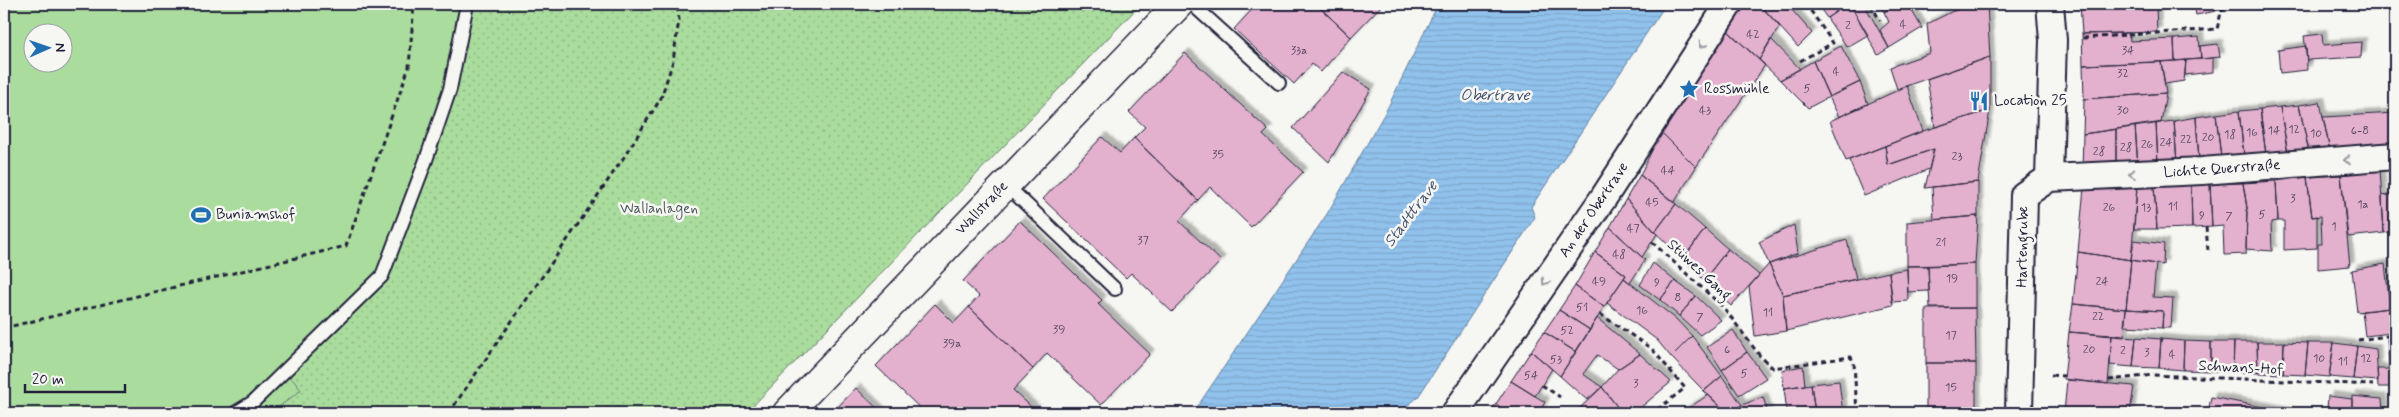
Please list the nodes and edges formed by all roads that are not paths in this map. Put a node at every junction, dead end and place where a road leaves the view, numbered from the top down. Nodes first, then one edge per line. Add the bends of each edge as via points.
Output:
1 (467, 4) edge
2 (1179, 4) edge
3 (1192, 4) edge
4 (1729, 4) edge
5 (2050, 4) edge
6 (1279, 83) dead end
7 (2395, 156) edge
8 (2049, 178) junction
9 (1005, 184) junction
10 (1115, 289) dead end
11 (235, 413) edge
12 (787, 413) edge
13 (1455, 413) edge
14 (2019, 413) edge

1 - 11 lane via 450,89 382,276 253,402
2 - 9 main road, Wallstraße
3 - 6 lane
4 -> 13 street, An der Obertrave via 1604,197
5 - 8 street via 2053,40
7 -> 8 street, Lichte Querstraße via 2202,171
8 - 14 street, Hartengrube via 2024,195
9 - 10 lane
9 - 12 main road, Wallstraße

